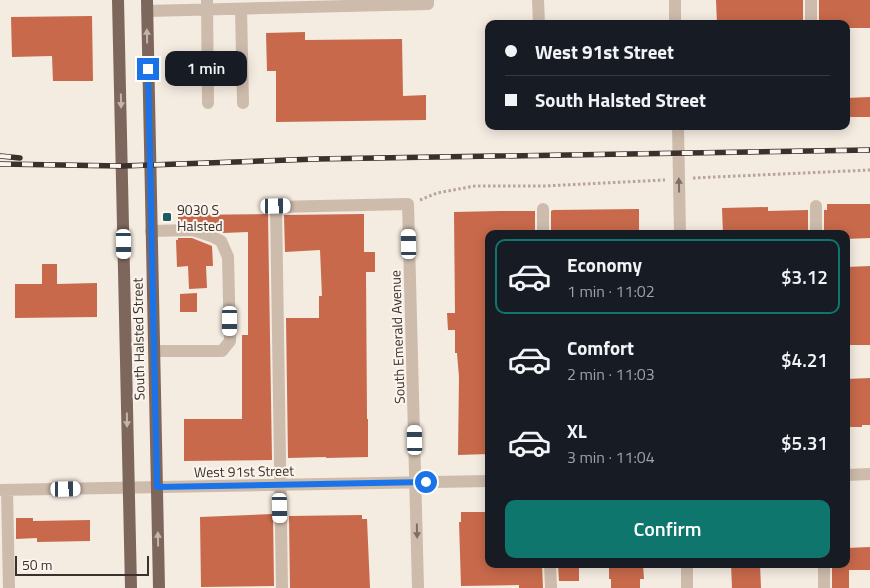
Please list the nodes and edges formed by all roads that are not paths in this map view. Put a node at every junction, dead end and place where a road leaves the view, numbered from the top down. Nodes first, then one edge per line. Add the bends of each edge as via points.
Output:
1 (118, 0) edge
2 (428, 0) edge
3 (538, 0) edge
4 (675, 0) edge
5 (811, 0) edge
6 (207, 5) edge
7 (147, 6) edge
8 (241, 9) junction
9 (538, 20) edge
10 (675, 20) edge
11 (811, 20) edge
12 (208, 103) dead end
13 (243, 103) dead end
14 (678, 130) edge
15 (816, 206) dead end
16 (543, 209) dead end
17 (543, 230) edge
18 (680, 230) edge
19 (816, 230) edge
20 (151, 231) junction
21 (154, 351) junction
22 (870, 474) edge
23 (850, 475) edge
24 (485, 481) edge
25 (416, 482) junction
26 (280, 485) junction
27 (157, 487) junction
28 (129, 488) junction
29 (3, 490) edge
30 (550, 568) edge
31 (687, 568) edge
32 (824, 568) edge
33 (9, 588) edge
34 (131, 588) edge
35 (159, 588) edge
36 (282, 588) edge
37 (418, 588) edge
38 (551, 588) edge
39 (687, 588) edge
40 (824, 588) edge

1 -> 28 main road, South Halsted Street
2 - 8 street via 428,4
3 - 9 street
4 - 10 street
5 - 11 street
6 - 7 street
6 - 8 street
6 - 12 street
20 -> 7 main road, South Halsted Street
8 - 13 street
18 -> 14 street
15 - 19 street
16 - 17 street
20 - 21 main road, South Halsted Street
20 - 21 street via 192,230 211,236 221,241 228,257 230,341 222,351
21 - 27 main road, South Halsted Street
22 - 23 street
24 - 25 street, West 91st Street
25 - 26 street, West 91st Street
25 - 26 street, South Emerald Avenue via 408,204 276,206
25 -> 37 street, South Emerald Avenue
26 - 27 street, West 91st Street
26 - 36 street
27 - 28 street, West 91st Street
35 -> 27 main road, South Halsted Street
28 - 29 street, West 91st Street
28 - 34 main road, South Halsted Street
29 - 33 street
30 - 38 street
31 - 39 street
32 - 40 street

